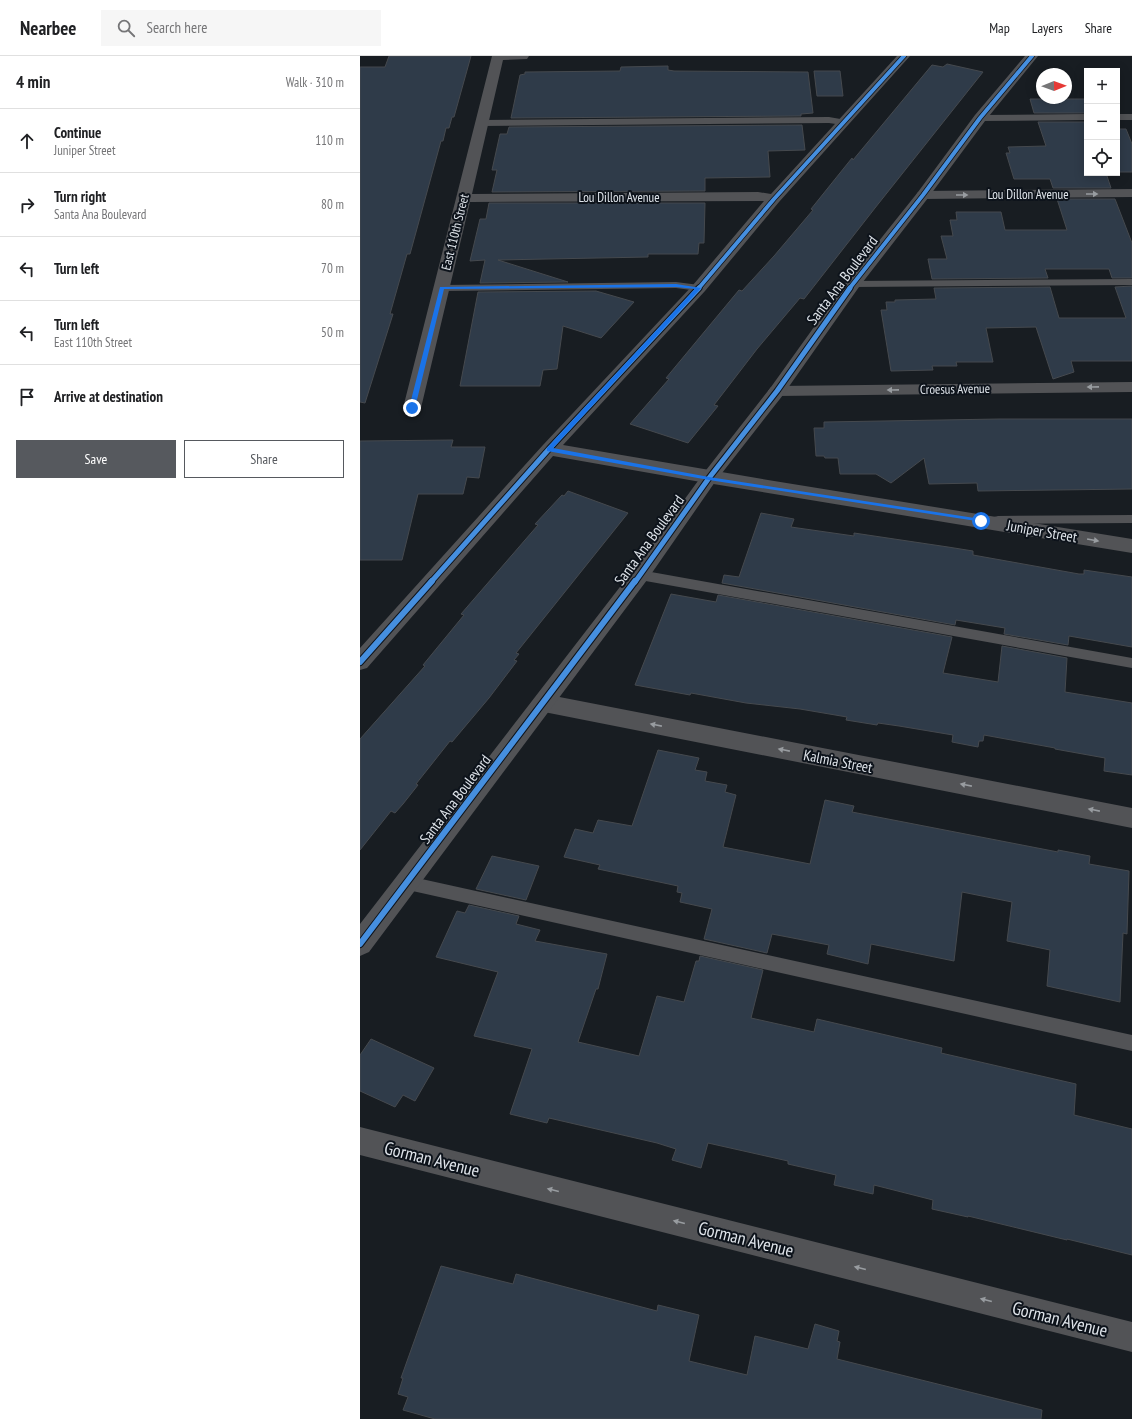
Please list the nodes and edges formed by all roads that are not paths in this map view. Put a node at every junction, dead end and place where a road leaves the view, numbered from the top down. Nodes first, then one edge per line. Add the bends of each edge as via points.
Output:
1 (498, 56) edge
2 (523, 56) edge
3 (904, 56) edge
4 (1032, 56) edge
5 (1084, 117) edge
6 (1120, 117) edge
7 (1132, 117) edge
8 (980, 118) junction
9 (843, 122) junction
10 (482, 123) junction
11 (1132, 193) edge
12 (923, 195) junction
13 (464, 198) junction
14 (774, 199) junction
15 (1132, 282) edge
16 (853, 284) junction
17 (442, 288) junction
18 (699, 288) junction
19 (1132, 387) edge
20 (777, 391) junction
21 (412, 408) dead end
22 (549, 450) junction
23 (709, 478) junction
24 (1132, 519) edge
25 (981, 521) junction
26 (1132, 546) edge
27 (640, 574) junction
28 (360, 662) edge
29 (1132, 664) edge
30 (544, 704) junction
31 (1132, 818) edge
32 (408, 883) junction
33 (360, 944) edge
34 (1132, 1043) edge
35 (360, 1141) edge
36 (1132, 1338) edge

1 - 2 street
1 - 10 street, East 110th Street
3 - 9 street
4 - 8 street, Santa Ana Boulevard
5 - 8 lane
6 - 7 lane
8 - 12 street, Santa Ana Boulevard
9 - 10 lane via 822,120
9 - 14 street
10 - 13 street, East 110th Street
12 -> 11 street, Lou Dillon Avenue
12 - 16 street, Santa Ana Boulevard
13 - 14 street, Lou Dillon Avenue via 758,196
13 - 17 street, East 110th Street
14 - 18 street
15 - 16 lane
16 - 20 street, Santa Ana Boulevard
17 - 18 lane
17 - 21 street, East 110th Street
18 - 22 street
19 -> 20 street, Croesus Avenue
20 - 23 street, Santa Ana Boulevard
22 - 23 street, Juniper Street
22 - 28 street
23 - 25 street, Juniper Street
23 - 27 street, Santa Ana Boulevard
24 - 25 lane
25 -> 26 street, Juniper Street
27 - 29 lane
27 - 30 street, Santa Ana Boulevard
31 -> 30 street, Kalmia Street
30 - 32 street, Santa Ana Boulevard
32 - 33 street, Santa Ana Boulevard
32 - 34 lane
36 -> 35 street, Gorman Avenue

